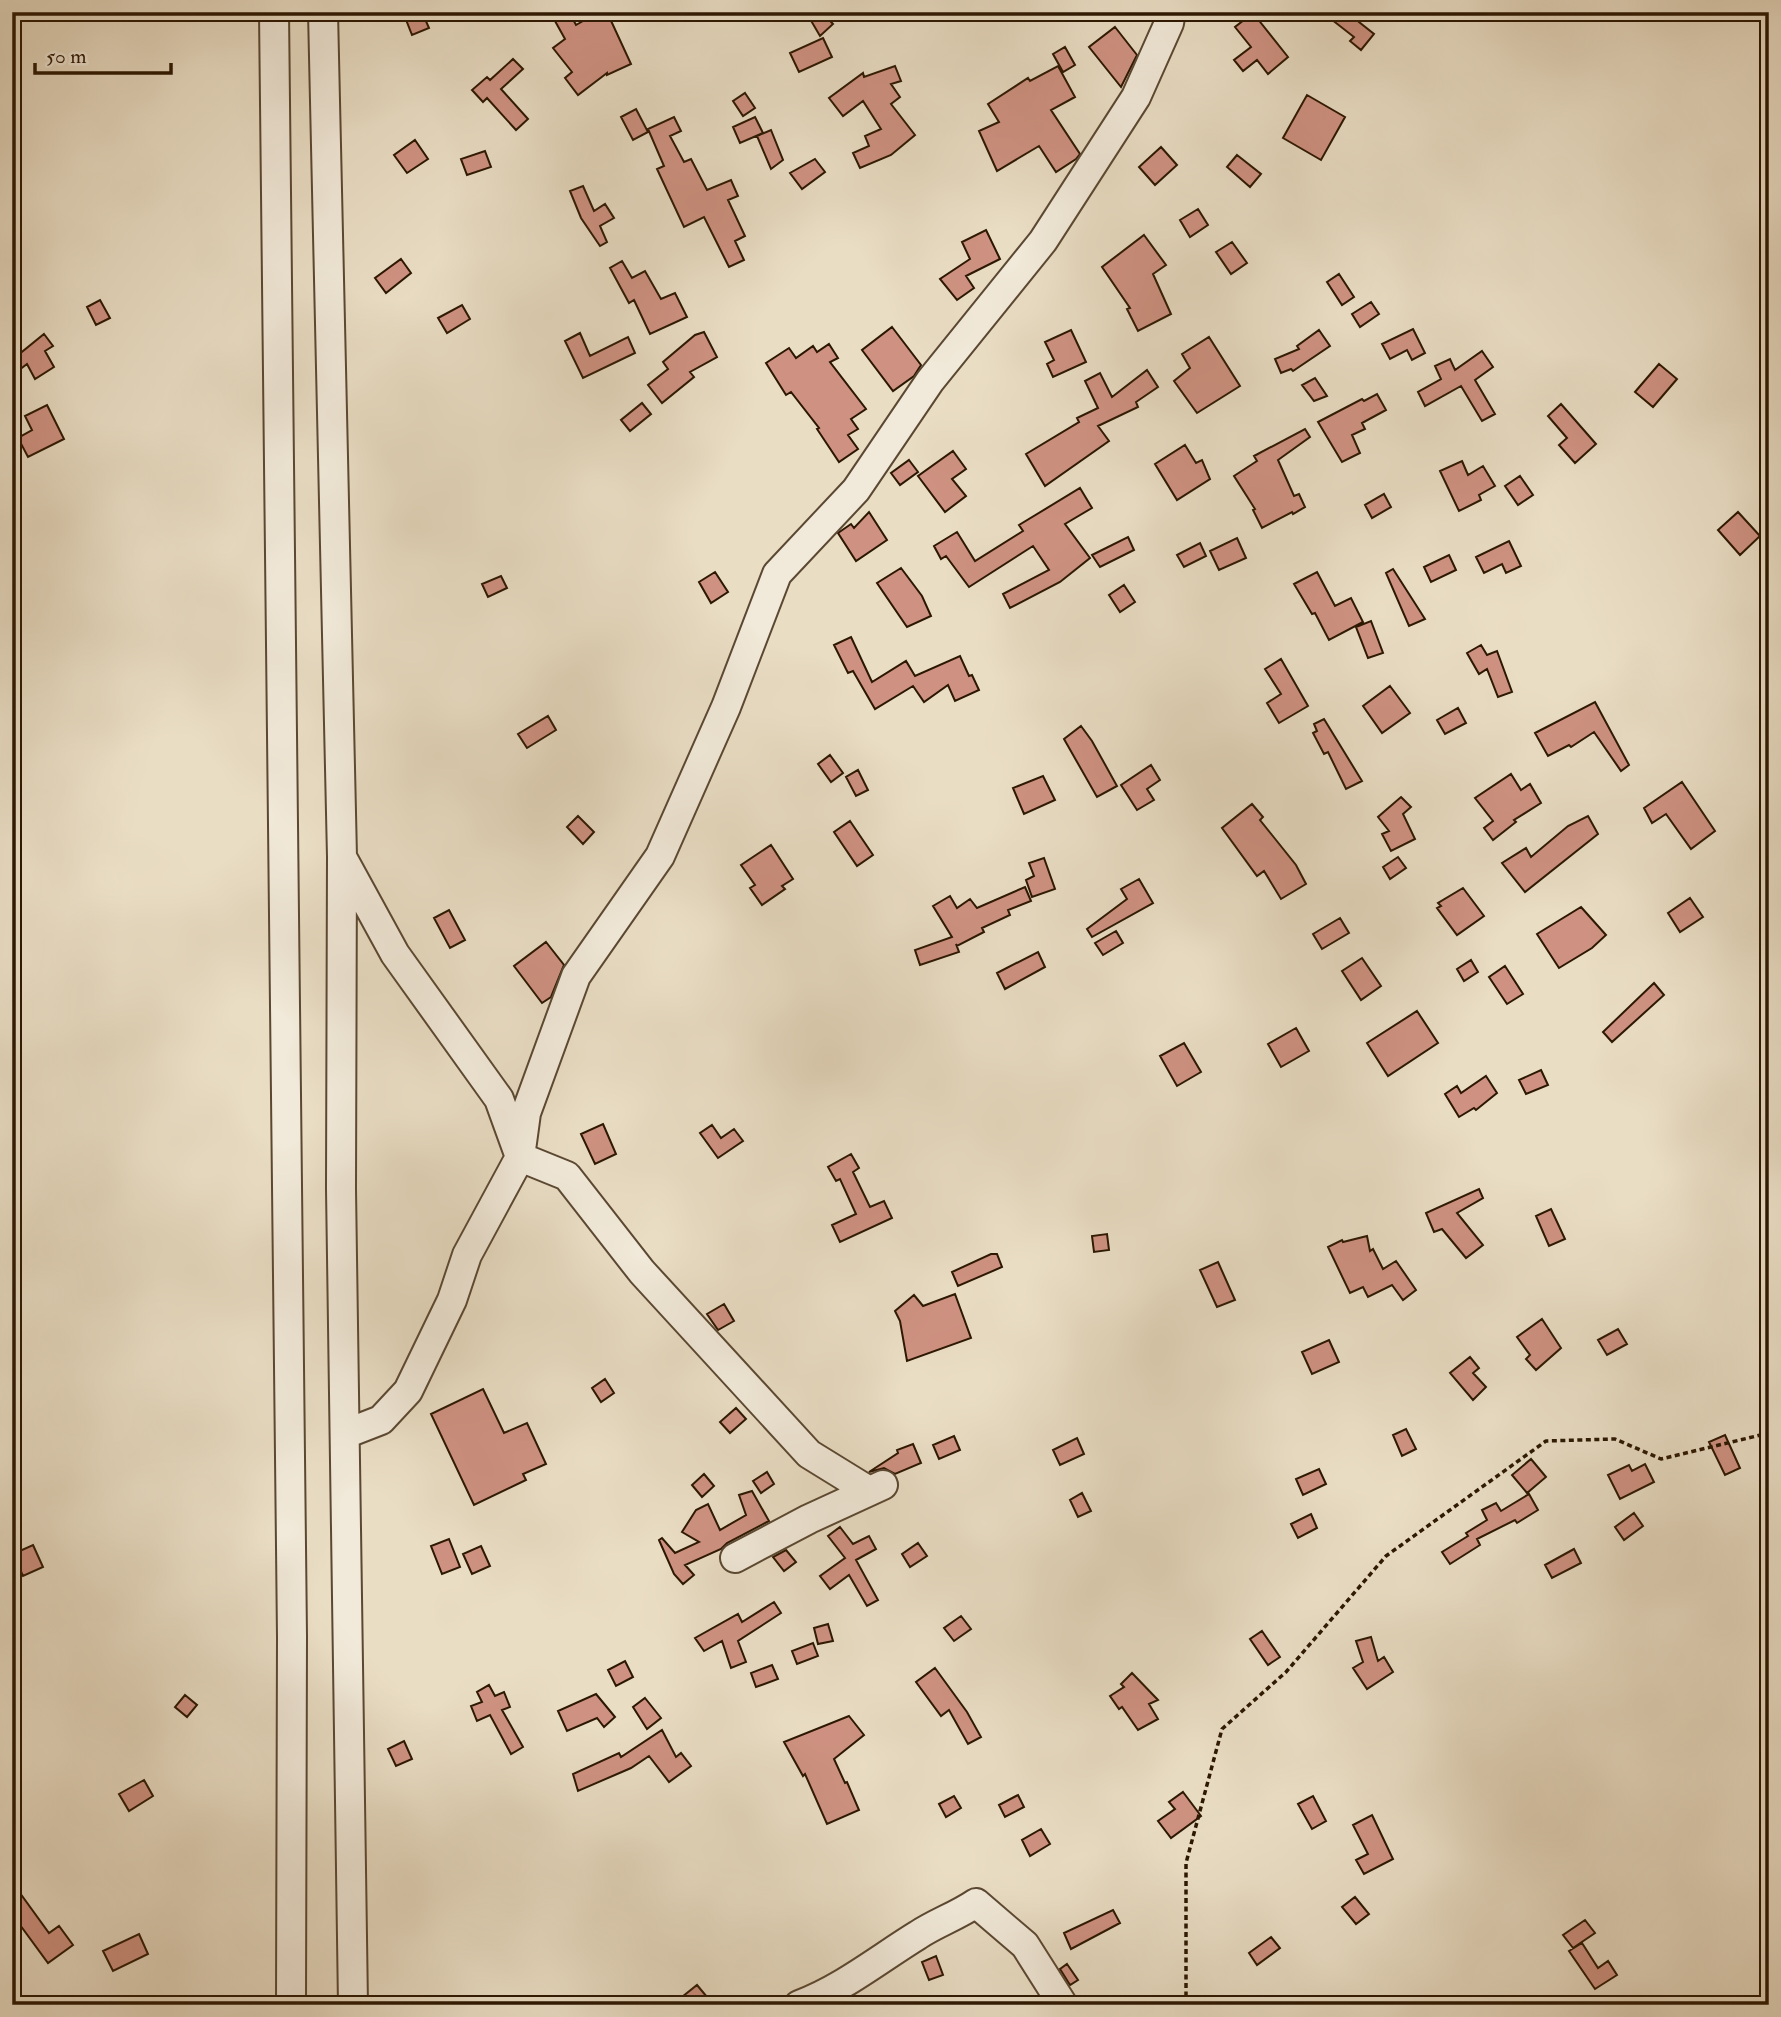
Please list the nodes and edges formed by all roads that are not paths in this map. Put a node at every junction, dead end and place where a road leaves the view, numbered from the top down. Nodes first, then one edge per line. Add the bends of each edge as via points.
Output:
1 (274, 12) edge
2 (323, 12) edge
3 (1171, 12) edge
4 (342, 857) junction
5 (520, 1157) junction
6 (345, 1434) junction
7 (735, 1558) dead end
8 (292, 2005) edge
9 (353, 2005) edge
10 (799, 2005) edge
11 (1063, 2005) edge

1 - 8 street
2 - 4 street
3 - 5 street via 1136,97 1043,241 930,381 856,490 777,574 660,856 576,976 526,1113
4 - 5 street via 395,954 499,1100
4 - 6 street
5 - 6 street via 467,1255 452,1300 408,1391 382,1420
5 - 7 street via 567,1176 642,1272 808,1454 876,1488
6 - 9 street
10 - 11 street via 976,1903 1025,1945

